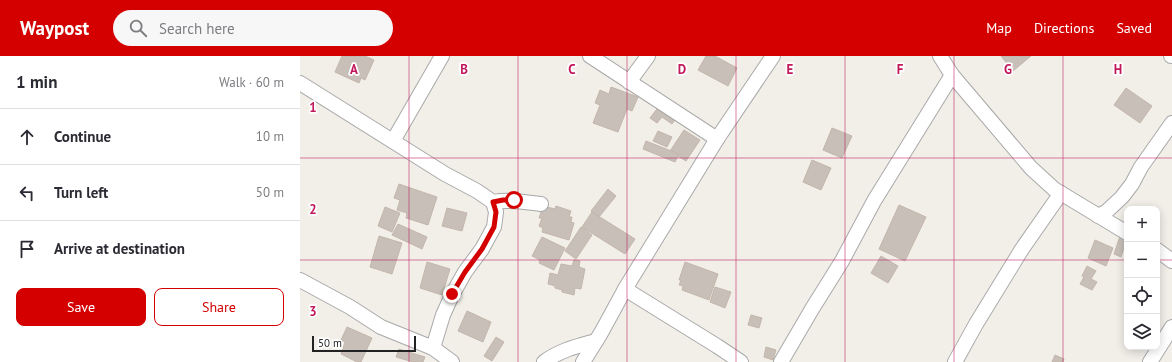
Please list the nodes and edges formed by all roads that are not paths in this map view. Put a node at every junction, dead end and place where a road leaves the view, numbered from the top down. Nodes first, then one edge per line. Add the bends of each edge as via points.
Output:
1 (442, 56) edge
2 (590, 56) edge
3 (648, 56) edge
4 (774, 56) edge
5 (940, 56) edge
6 (952, 75) junction
7 (629, 82) junction
8 (300, 83) edge
9 (1172, 123) edge
10 (717, 139) junction
11 (393, 141) junction
12 (1061, 193) junction
13 (493, 202) junction
14 (541, 204) dead end
15 (1098, 216) junction
16 (1124, 231) edge
17 (1160, 252) edge
18 (1172, 261) edge
19 (300, 280) edge
20 (624, 289) junction
21 (1172, 326) edge
22 (596, 340) junction
23 (433, 348) junction
24 (452, 362) edge
25 (544, 362) edge
26 (583, 362) edge
27 (741, 362) edge
28 (781, 362) edge
29 (955, 362) edge
30 (1150, 362) edge

1 - 11 street
2 - 7 street
3 - 7 street
4 - 10 street
5 - 6 street
6 - 12 street via 1032,168
6 - 28 street via 874,201 842,261
7 - 10 street
8 - 11 street
9 - 15 street via 1122,197
10 - 20 street
11 - 13 street
12 - 15 street
12 - 29 street via 1022,249
13 - 14 street via 503,200
13 - 23 street via 496,212 494,227 452,294
15 - 16 street
17 - 18 street
19 - 23 street via 381,327
20 - 22 street
20 - 27 street
21 - 30 street
22 - 25 street via 560,352
22 - 26 street
23 - 24 street

